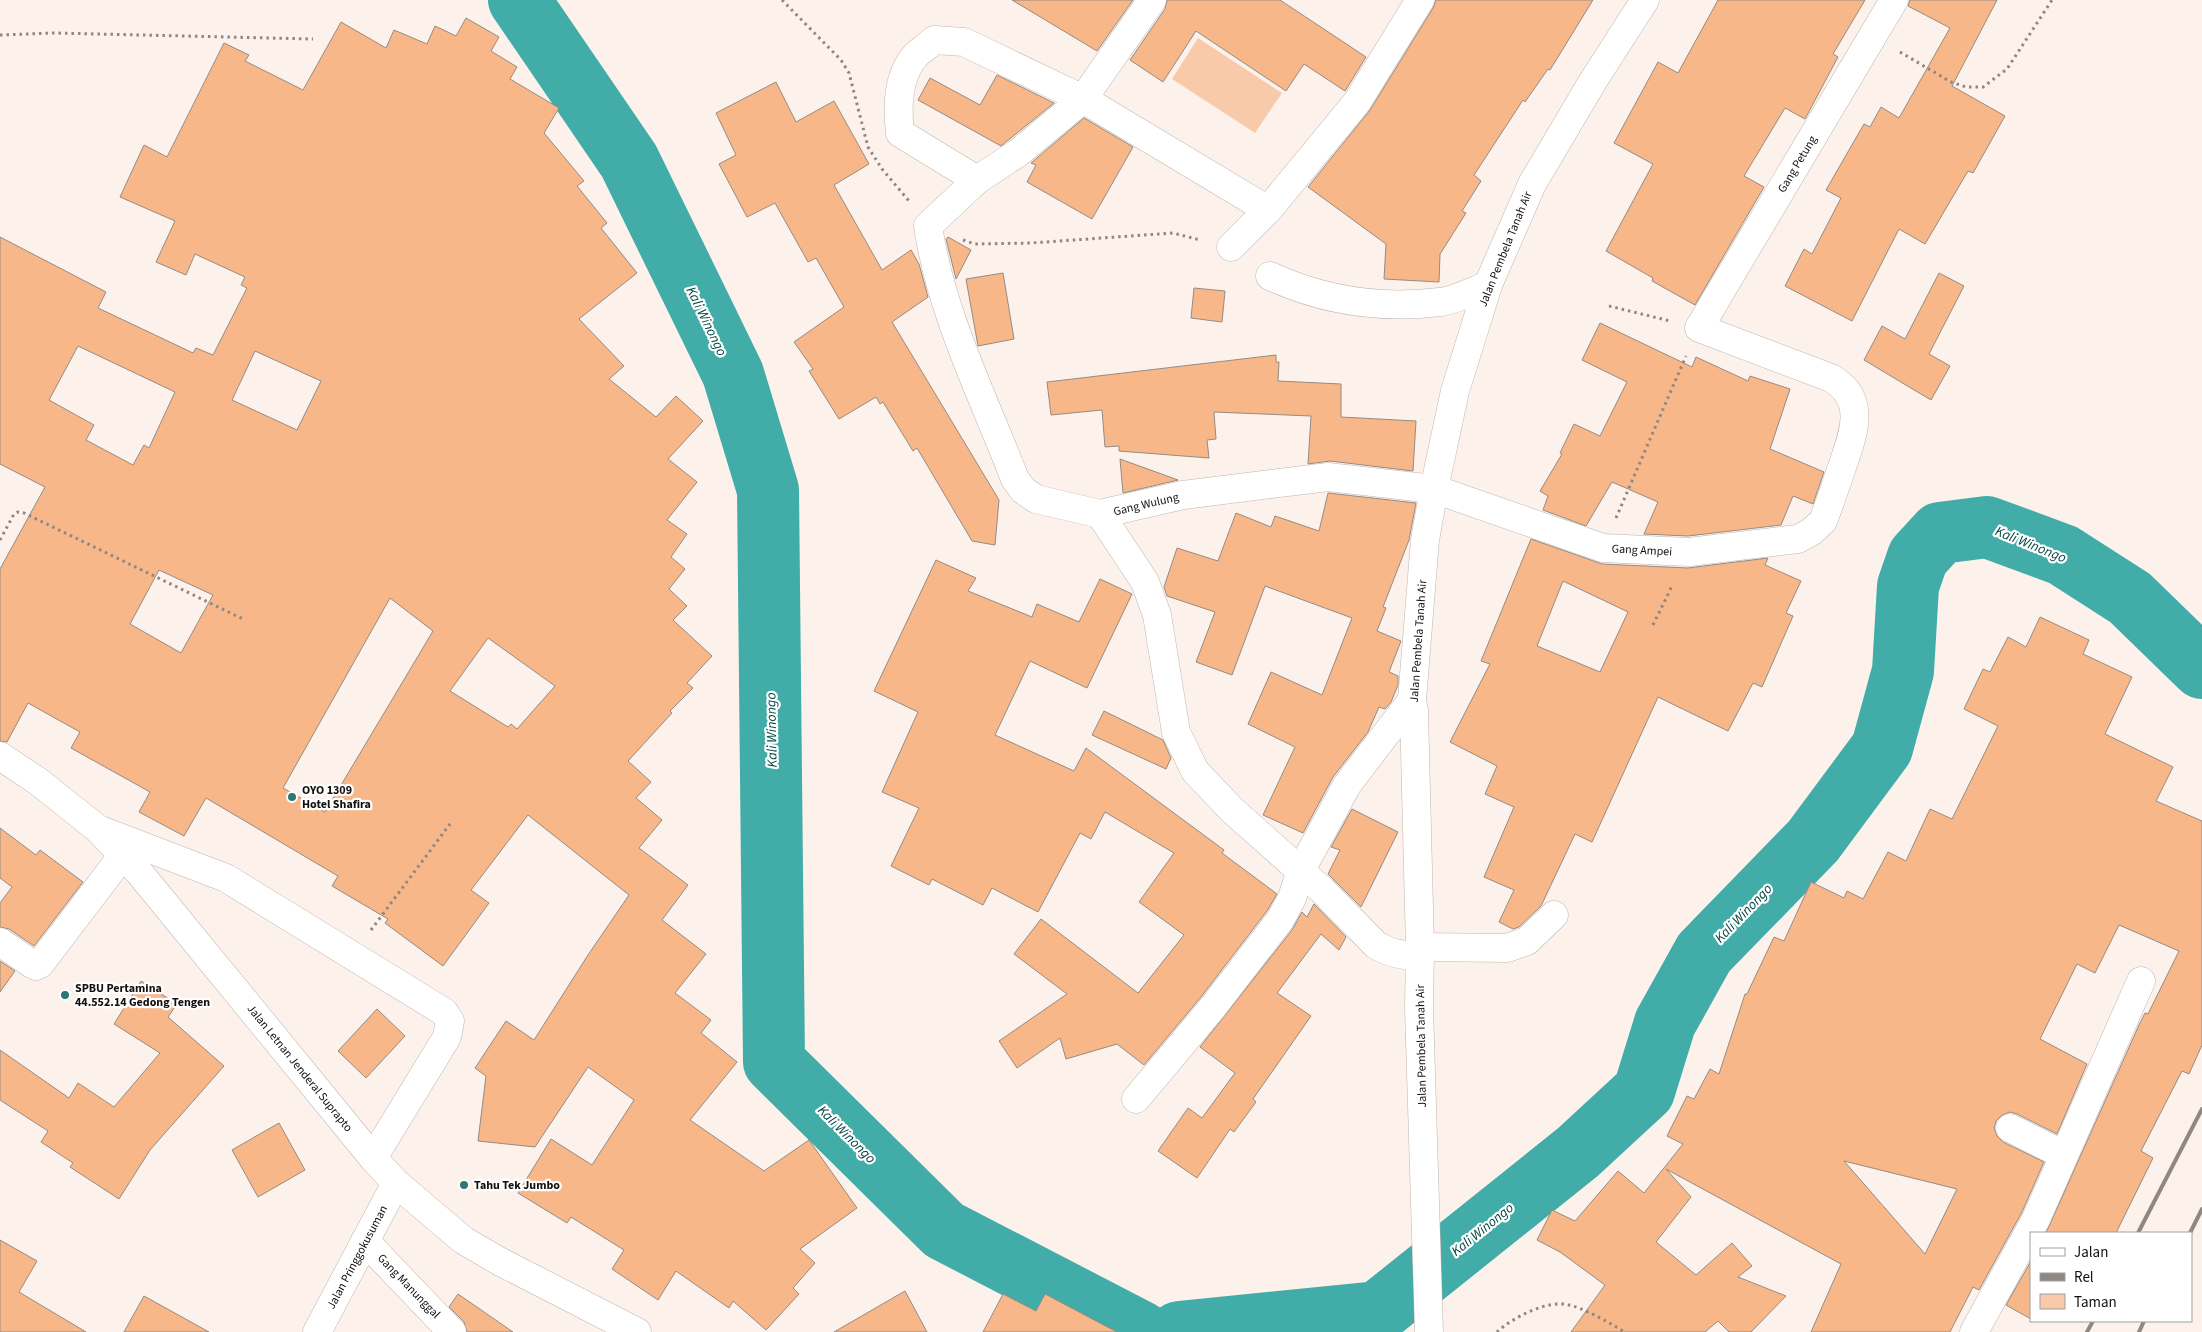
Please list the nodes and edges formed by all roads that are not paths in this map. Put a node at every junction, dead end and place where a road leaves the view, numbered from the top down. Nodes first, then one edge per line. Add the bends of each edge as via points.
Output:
1 (1152, 0) edge
2 (1420, 0) edge
3 (1645, 0) edge
4 (1894, 0) edge
5 (1083, 99) junction
6 (977, 180) junction
7 (1268, 210) junction
8 (1231, 247) dead end
9 (1270, 276) dead end
10 (1488, 285) junction
11 (1434, 489) junction
12 (1100, 514) junction
13 (1823, 521) joint
14 (1412, 700) junction
15 (0, 756) edge
16 (98, 829) junction
17 (123, 855) junction
18 (1300, 870) junction
19 (1554, 915) dead end
20 (0, 942) edge
21 (1420, 952) junction
22 (2141, 981) dead end
23 (1136, 1099) dead end
24 (2010, 1128) dead end
25 (2064, 1155) junction
26 (373, 1158) junction
27 (396, 1183) junction
28 (365, 1241) junction
29 (317, 1332) edge
30 (452, 1332) edge
31 (638, 1332) edge
32 (1429, 1332) edge
33 (1974, 1332) edge

1 - 5 street
2 - 7 street via 1357,102
3 - 10 street, Jalan Pembela Tanah Air via 1532,184
4 - 13 street, Gang Petung via 1699,328 1831,378 1853,401 1854,430
5 - 6 street via 1018,153
5 - 6 street via 964,42 934,40 916,56 902,79 897,112 900,133
5 - 7 street
6 - 12 street, Gang Wulung via 928,226 932,255 950,316 1015,479 1023,490 1036,499
7 - 8 street
9 - 10 street via 1324,296 1377,304 1442,302
10 - 11 street, Jalan Pembela Tanah Air via 1455,391
11 - 12 street, Gang Wulung via 1328,477 1183,495
11 - 13 street, Gang Ampei via 1602,548 1689,552 1798,539
11 - 14 street, Jalan Pembela Tanah Air via 1424,549
12 - 18 street via 1145,582 1158,615 1176,732 1182,749 1195,771 1232,810
14 - 18 street via 1347,785
14 - 21 street, Jalan Pembela Tanah Air
15 - 16 street, Jalan Letnan Jenderal Suprapto
16 - 17 street, Jalan Letnan Jenderal Suprapto
16 - 26 street via 226,878 444,1012 450,1021 447,1038
17 - 20 street via 40,964 32,964
17 - 26 street, Jalan Letnan Jenderal Suprapto
18 - 21 street via 1376,945 1403,955
18 - 23 street via 1292,898 1280,920
19 - 21 street via 1528,941 1507,948
21 - 32 street, Jalan Pembela Tanah Air
22 - 25 street
24 - 25 street
25 - 33 street via 2036,1218
26 - 27 street, Jalan Letnan Jenderal Suprapto
27 - 28 street, Jalan Pringgokusuman
27 - 31 street, Jalan Letnan Jenderal Suprapto via 462,1240
28 - 29 street, Jalan Pringgokusuman
28 - 30 street, Gang Manunggal

